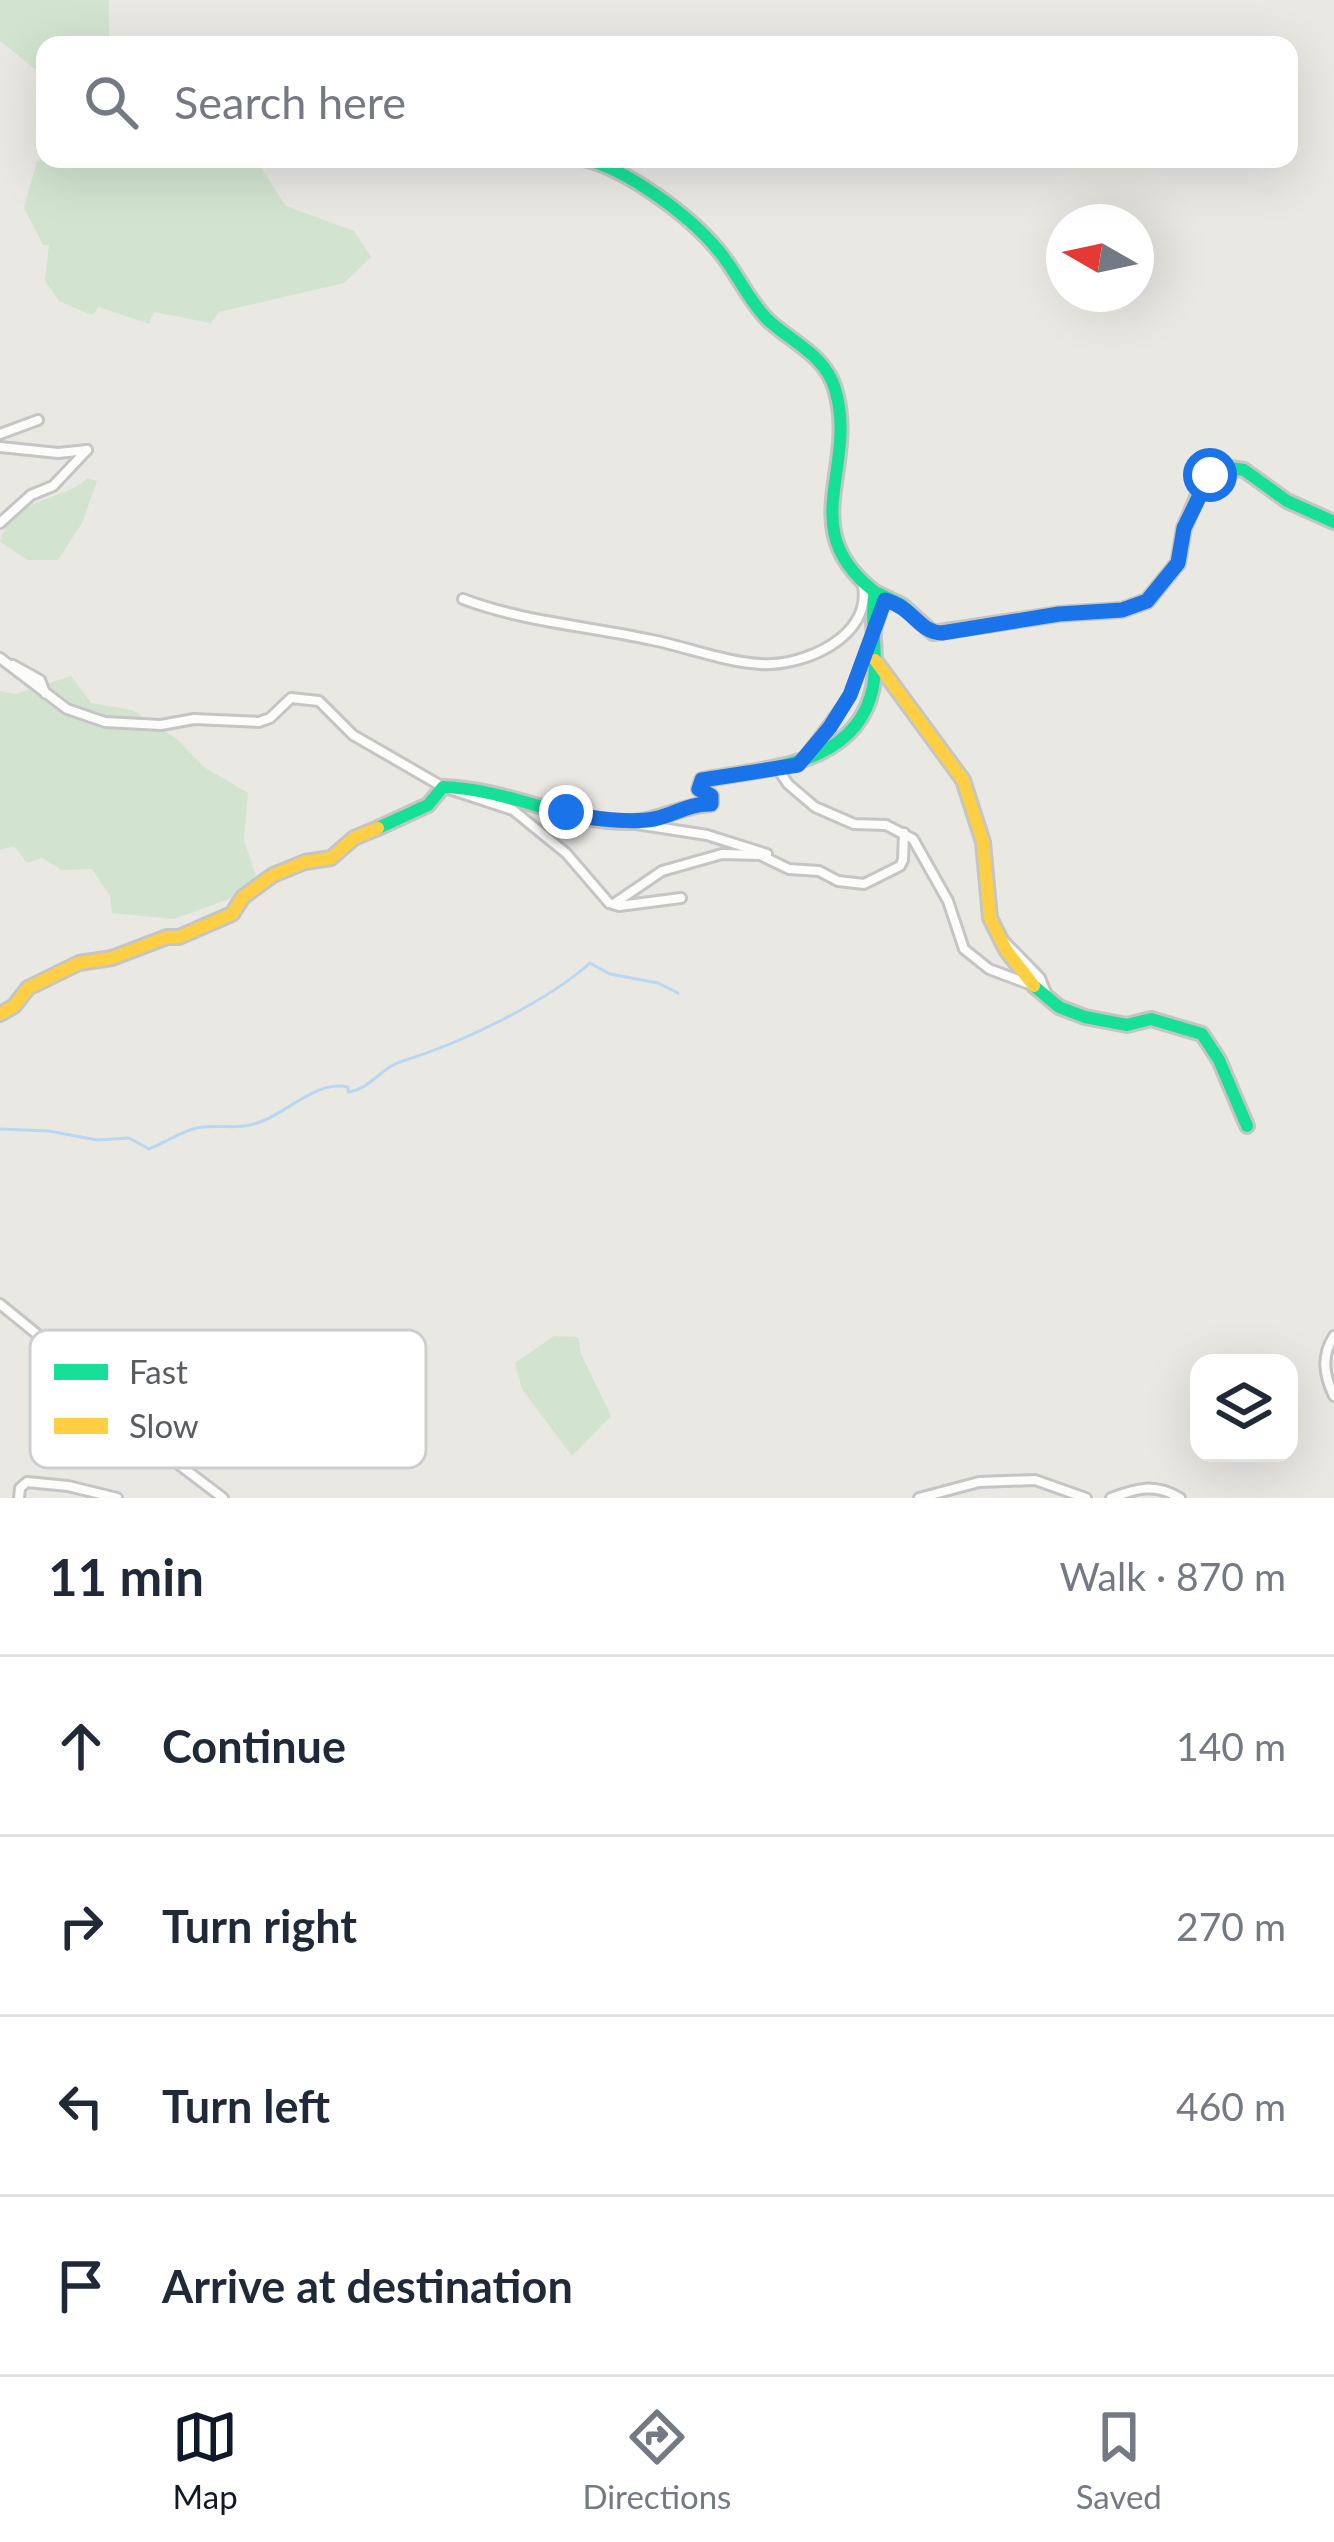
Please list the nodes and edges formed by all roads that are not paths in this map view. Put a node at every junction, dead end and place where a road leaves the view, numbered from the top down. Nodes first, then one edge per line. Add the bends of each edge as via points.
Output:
1 (616, 168) edge
2 (38, 419) dead end
3 (0, 434) edge
4 (0, 447) edge
5 (1334, 522) edge
6 (0, 523) edge
7 (874, 593) junction
8 (463, 599) dead end
9 (872, 640) junction
10 (874, 659) junction
11 (1, 660) edge
12 (798, 765) junction
13 (777, 767) junction
14 (443, 787) junction
15 (628, 822) junction
16 (904, 833) junction
17 (774, 859) junction
18 (681, 898) dead end
19 (614, 904) junction
20 (1002, 939) junction
21 (1034, 986) junction
22 (1049, 1000) junction
23 (0, 1014) edge
24 (1247, 1126) dead end
25 (0, 1304) edge
26 (32, 1330) edge
27 (1334, 1336) edge
28 (1334, 1396) edge
29 (184, 1468) edge
30 (19, 1498) edge
31 (117, 1498) edge
32 (223, 1498) edge
33 (919, 1498) edge
34 (1087, 1498) edge
35 (1111, 1498) edge
36 (1180, 1498) edge

1 - 7 street via 713,244 764,315 815,354 836,386 843,436 829,533 837,554
2 - 3 street
4 - 6 street via 87,450
5 - 7 street via 1244,470 1224,467 1202,488 1178,563 1147,601 942,633
7 - 8 street via 817,656 761,665 507,615
7 - 9 street
9 - 10 street
9 - 12 street via 850,695
10 - 12 street via 871,693 852,735
10 - 20 street via 963,780 982,842 990,918
11 - 14 street via 82,716 105,722 259,722 291,698 319,701 353,735
12 - 13 street
13 - 15 street via 702,780 711,804
13 - 16 street via 815,807
14 - 15 street
14 - 19 street via 513,810
14 - 23 street via 428,805 354,838 331,858 273,875 232,914 79,963 28,988
15 - 17 street via 728,841
16 - 17 street via 900,866 864,884
16 - 21 street via 948,901 964,949 988,969
17 - 19 street via 714,855 662,871
18 - 19 street
20 - 21 street
20 - 22 street via 1040,978
21 - 22 street
22 - 24 street via 1085,1017 1127,1025 1151,1019 1202,1034
25 - 26 street
27 - 28 street via 1324,1364
29 - 32 street
30 - 31 street via 28,1482
33 - 34 street via 979,1482 1035,1480
35 - 36 street via 1144,1487

